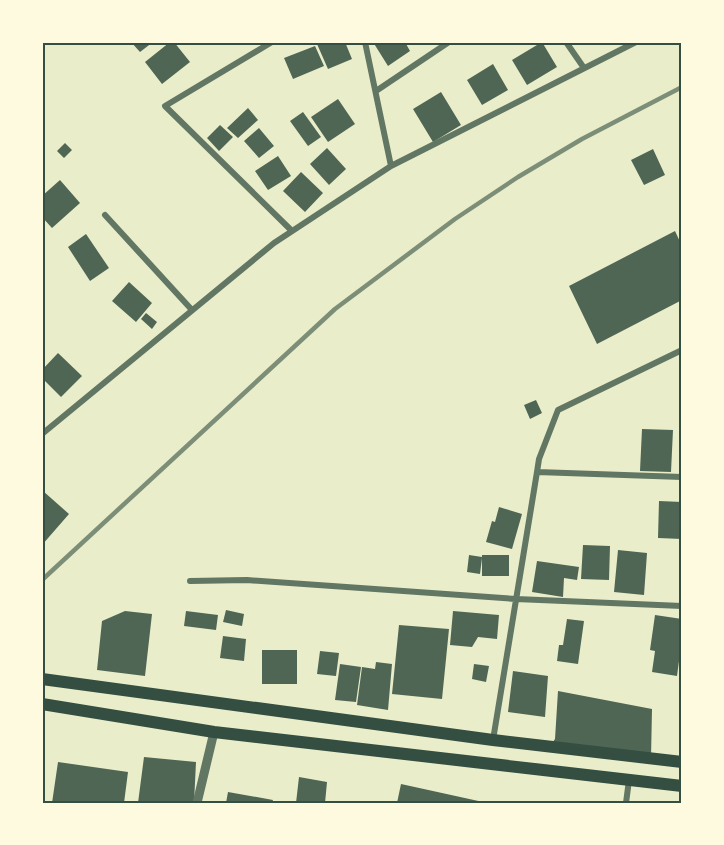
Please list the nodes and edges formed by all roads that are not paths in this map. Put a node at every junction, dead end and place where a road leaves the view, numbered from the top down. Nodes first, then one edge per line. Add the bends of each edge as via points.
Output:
1 (272, 42) edge
2 (365, 42) edge
3 (449, 42) edge
4 (566, 42) edge
5 (636, 42) edge
6 (584, 68) junction
7 (376, 91) junction
8 (391, 166) junction
9 (105, 215) dead end
10 (292, 231) junction
11 (192, 310) junction
12 (682, 350) edge
13 (42, 434) edge
14 (537, 472) junction
15 (682, 477) edge
16 (190, 581) dead end
17 (516, 599) junction
18 (682, 606) edge
19 (42, 678) edge
20 (42, 704) edge
21 (214, 732) junction
22 (493, 740) junction
23 (682, 762) edge
24 (629, 780) junction
25 (682, 786) edge
26 (197, 803) edge
27 (626, 803) edge

1 - 10 street via 165,106
2 - 7 street
3 - 7 street
4 - 6 street
5 - 6 street
6 - 8 street
7 - 8 street
8 - 10 street
9 - 11 street
10 - 11 street
11 - 13 street
12 - 14 street via 558,410
14 - 15 street
14 - 17 street
16 - 17 street via 247,580
17 - 18 street
17 - 22 street
19 - 22 highway
20 - 21 highway
21 - 24 highway
21 - 26 street
22 - 23 highway
24 - 25 highway
24 - 27 street

